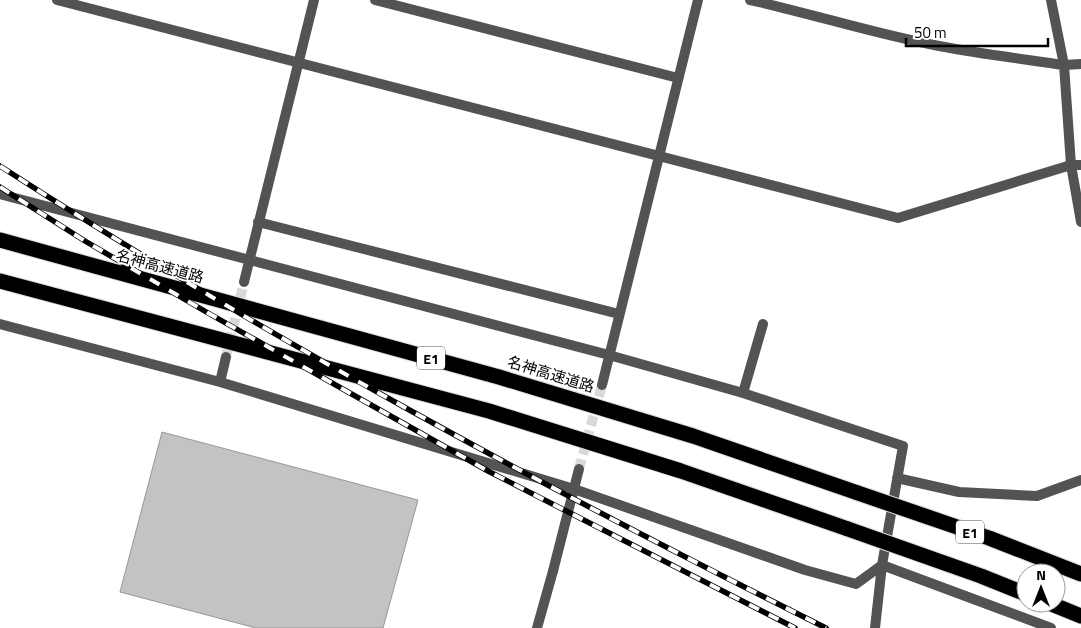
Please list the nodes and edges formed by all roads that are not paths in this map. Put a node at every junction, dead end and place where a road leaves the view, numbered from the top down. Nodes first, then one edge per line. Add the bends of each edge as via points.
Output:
1 (57, 0) edge
2 (314, 0) edge
3 (375, 0) edge
4 (698, 0) edge
5 (750, 0) edge
6 (1051, 0) edge
7 (298, 62) junction
8 (1081, 64) edge
9 (1064, 65) junction
10 (678, 78) junction
11 (659, 157) junction
12 (1076, 165) edge
13 (0, 194) edge
14 (258, 222) junction
15 (1081, 222) edge
16 (0, 240) edge
17 (249, 260) junction
18 (0, 281) edge
19 (244, 282) tunnel mouth
20 (619, 314) junction
21 (0, 324) edge
22 (763, 324) dead end
23 (609, 355) junction
24 (226, 357) tunnel mouth
25 (220, 382) junction
26 (602, 384) tunnel mouth
27 (743, 393) junction
28 (579, 469) tunnel mouth
29 (898, 478) junction
30 (1081, 480) edge
31 (574, 489) junction
32 (882, 565) junction
33 (1081, 574) edge
34 (1016, 590) edge
35 (1066, 610) edge
36 (1081, 616) edge
37 (537, 628) edge
38 (875, 628) edge
39 (1051, 628) edge

1 - 7 street
2 - 7 street
3 - 10 street
4 - 10 street
5 - 9 street via 940,46
6 - 9 street
7 - 11 street
7 - 14 street
8 - 9 street
9 - 12 street
10 - 11 street
11 - 12 street via 898,218
11 - 20 street
12 - 15 street
13 - 17 street
14 - 17 street
14 - 20 street
16 - 33 highway, 名神高速道路 / E1, bridge via 499,377 692,436 989,538
17 - 19 street
17 - 23 street
18 - 34 highway, E1, bridge via 489,411 681,471
20 - 23 street
21 - 25 street
22 - 27 street
23 - 26 street
23 - 27 street
24 - 25 street
25 - 31 street
27 - 29 street via 903,446
28 - 31 street
29 - 30 street via 959,492 1037,496
29 - 32 street
31 - 32 street via 805,570 856,584
31 - 37 street
32 - 38 street
32 - 39 street
35 - 36 highway

